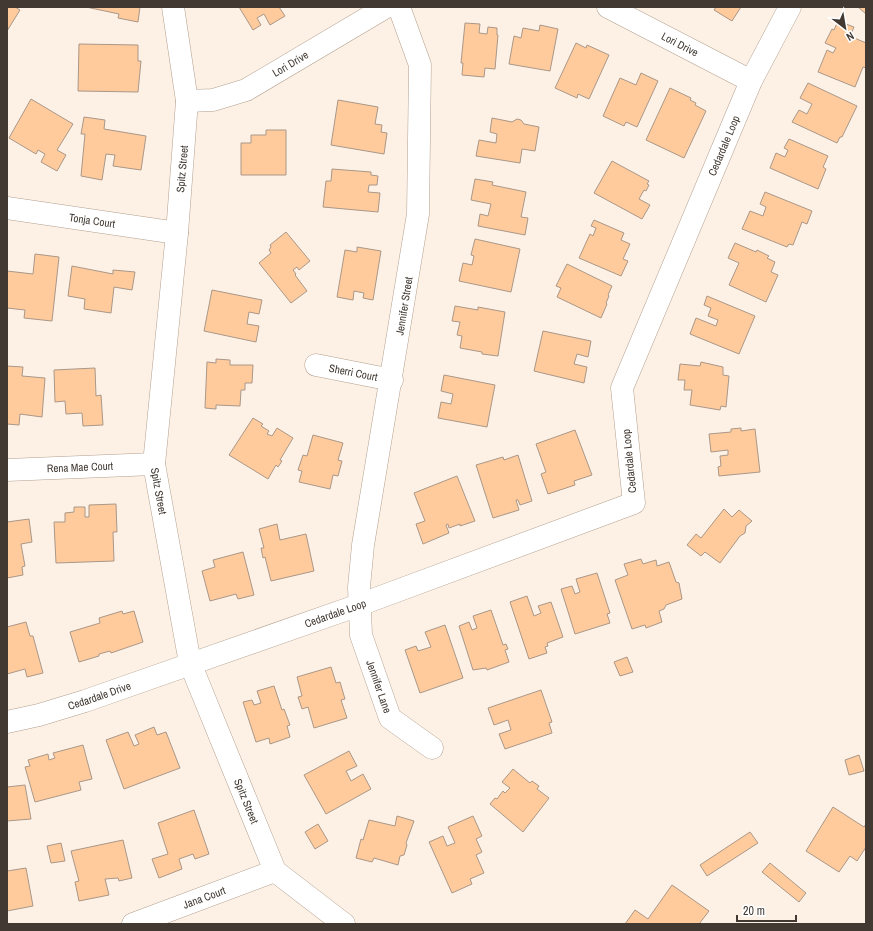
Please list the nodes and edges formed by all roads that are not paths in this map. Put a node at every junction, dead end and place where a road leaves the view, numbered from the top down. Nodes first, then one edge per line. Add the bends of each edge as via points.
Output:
1 (173, 7) edge
2 (386, 7) edge
3 (399, 7) edge
4 (608, 7) edge
5 (790, 7) edge
6 (751, 81) junction
7 (187, 101) junction
8 (7, 208) edge
9 (177, 232) junction
10 (316, 365) dead end
11 (392, 380) junction
12 (154, 464) junction
13 (7, 470) edge
14 (358, 605) junction
15 (190, 663) junction
16 (7, 722) edge
17 (432, 748) dead end
18 (275, 871) junction
19 (134, 924) edge
20 (344, 924) edge

1 - 7 street, Spitz Street
2 - 7 street, Lori Drive via 246,90 213,100
3 - 11 street, Jennifer Street via 420,65 418,214
4 - 6 street, Lori Drive
5 - 6 street, Cedardale Loop
6 - 14 street, Cedardale Loop via 622,388 634,503
7 - 9 street, Spitz Street
8 - 9 street, Tonja Court
9 - 12 street, Spitz Street
10 - 11 street, Sherri Court
11 - 14 street, Jennifer Street via 364,545
12 - 13 street, Rena Mae Court
12 - 15 street, Spitz Street
14 - 15 street, Cedardale Loop
14 - 17 street, Jennifer Lane via 361,635 390,718
15 - 16 street, Cedardale Drive via 62,708
15 - 18 street, Spitz Street
18 - 19 street, Jana Court
18 - 20 street

